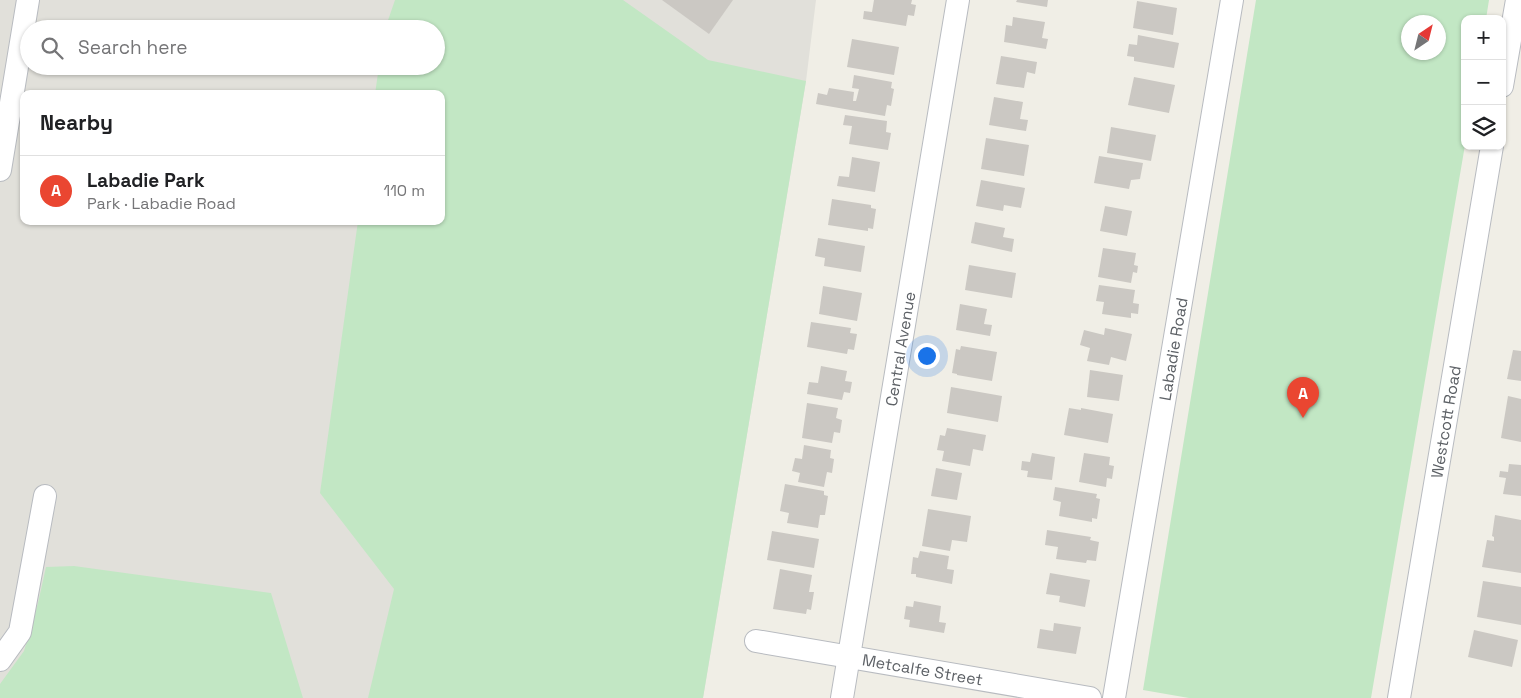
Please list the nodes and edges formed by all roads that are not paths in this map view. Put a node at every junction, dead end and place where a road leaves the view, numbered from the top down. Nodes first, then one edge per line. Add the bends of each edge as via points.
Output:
1 (28, 0) edge
2 (958, 0) edge
3 (1232, 0) edge
4 (1517, 0) edge
5 (25, 20) edge
6 (20, 49) edge
7 (1506, 63) edge
8 (1491, 150) edge
9 (0, 170) edge
10 (45, 496) dead end
11 (756, 641) dead end
12 (849, 657) junction
13 (0, 660) edge
14 (842, 698) edge
15 (1090, 698) edge
16 (1114, 698) edge
17 (1399, 698) edge

1 - 5 street
2 - 12 street, Central Avenue
3 - 16 street, Labadie Road
4 - 7 street
6 - 9 street
8 - 17 street, Westcott Road
10 - 13 street via 20,632
11 - 12 street, Metcalfe Street
12 - 14 street, Central Avenue
12 - 15 street, Metcalfe Street

